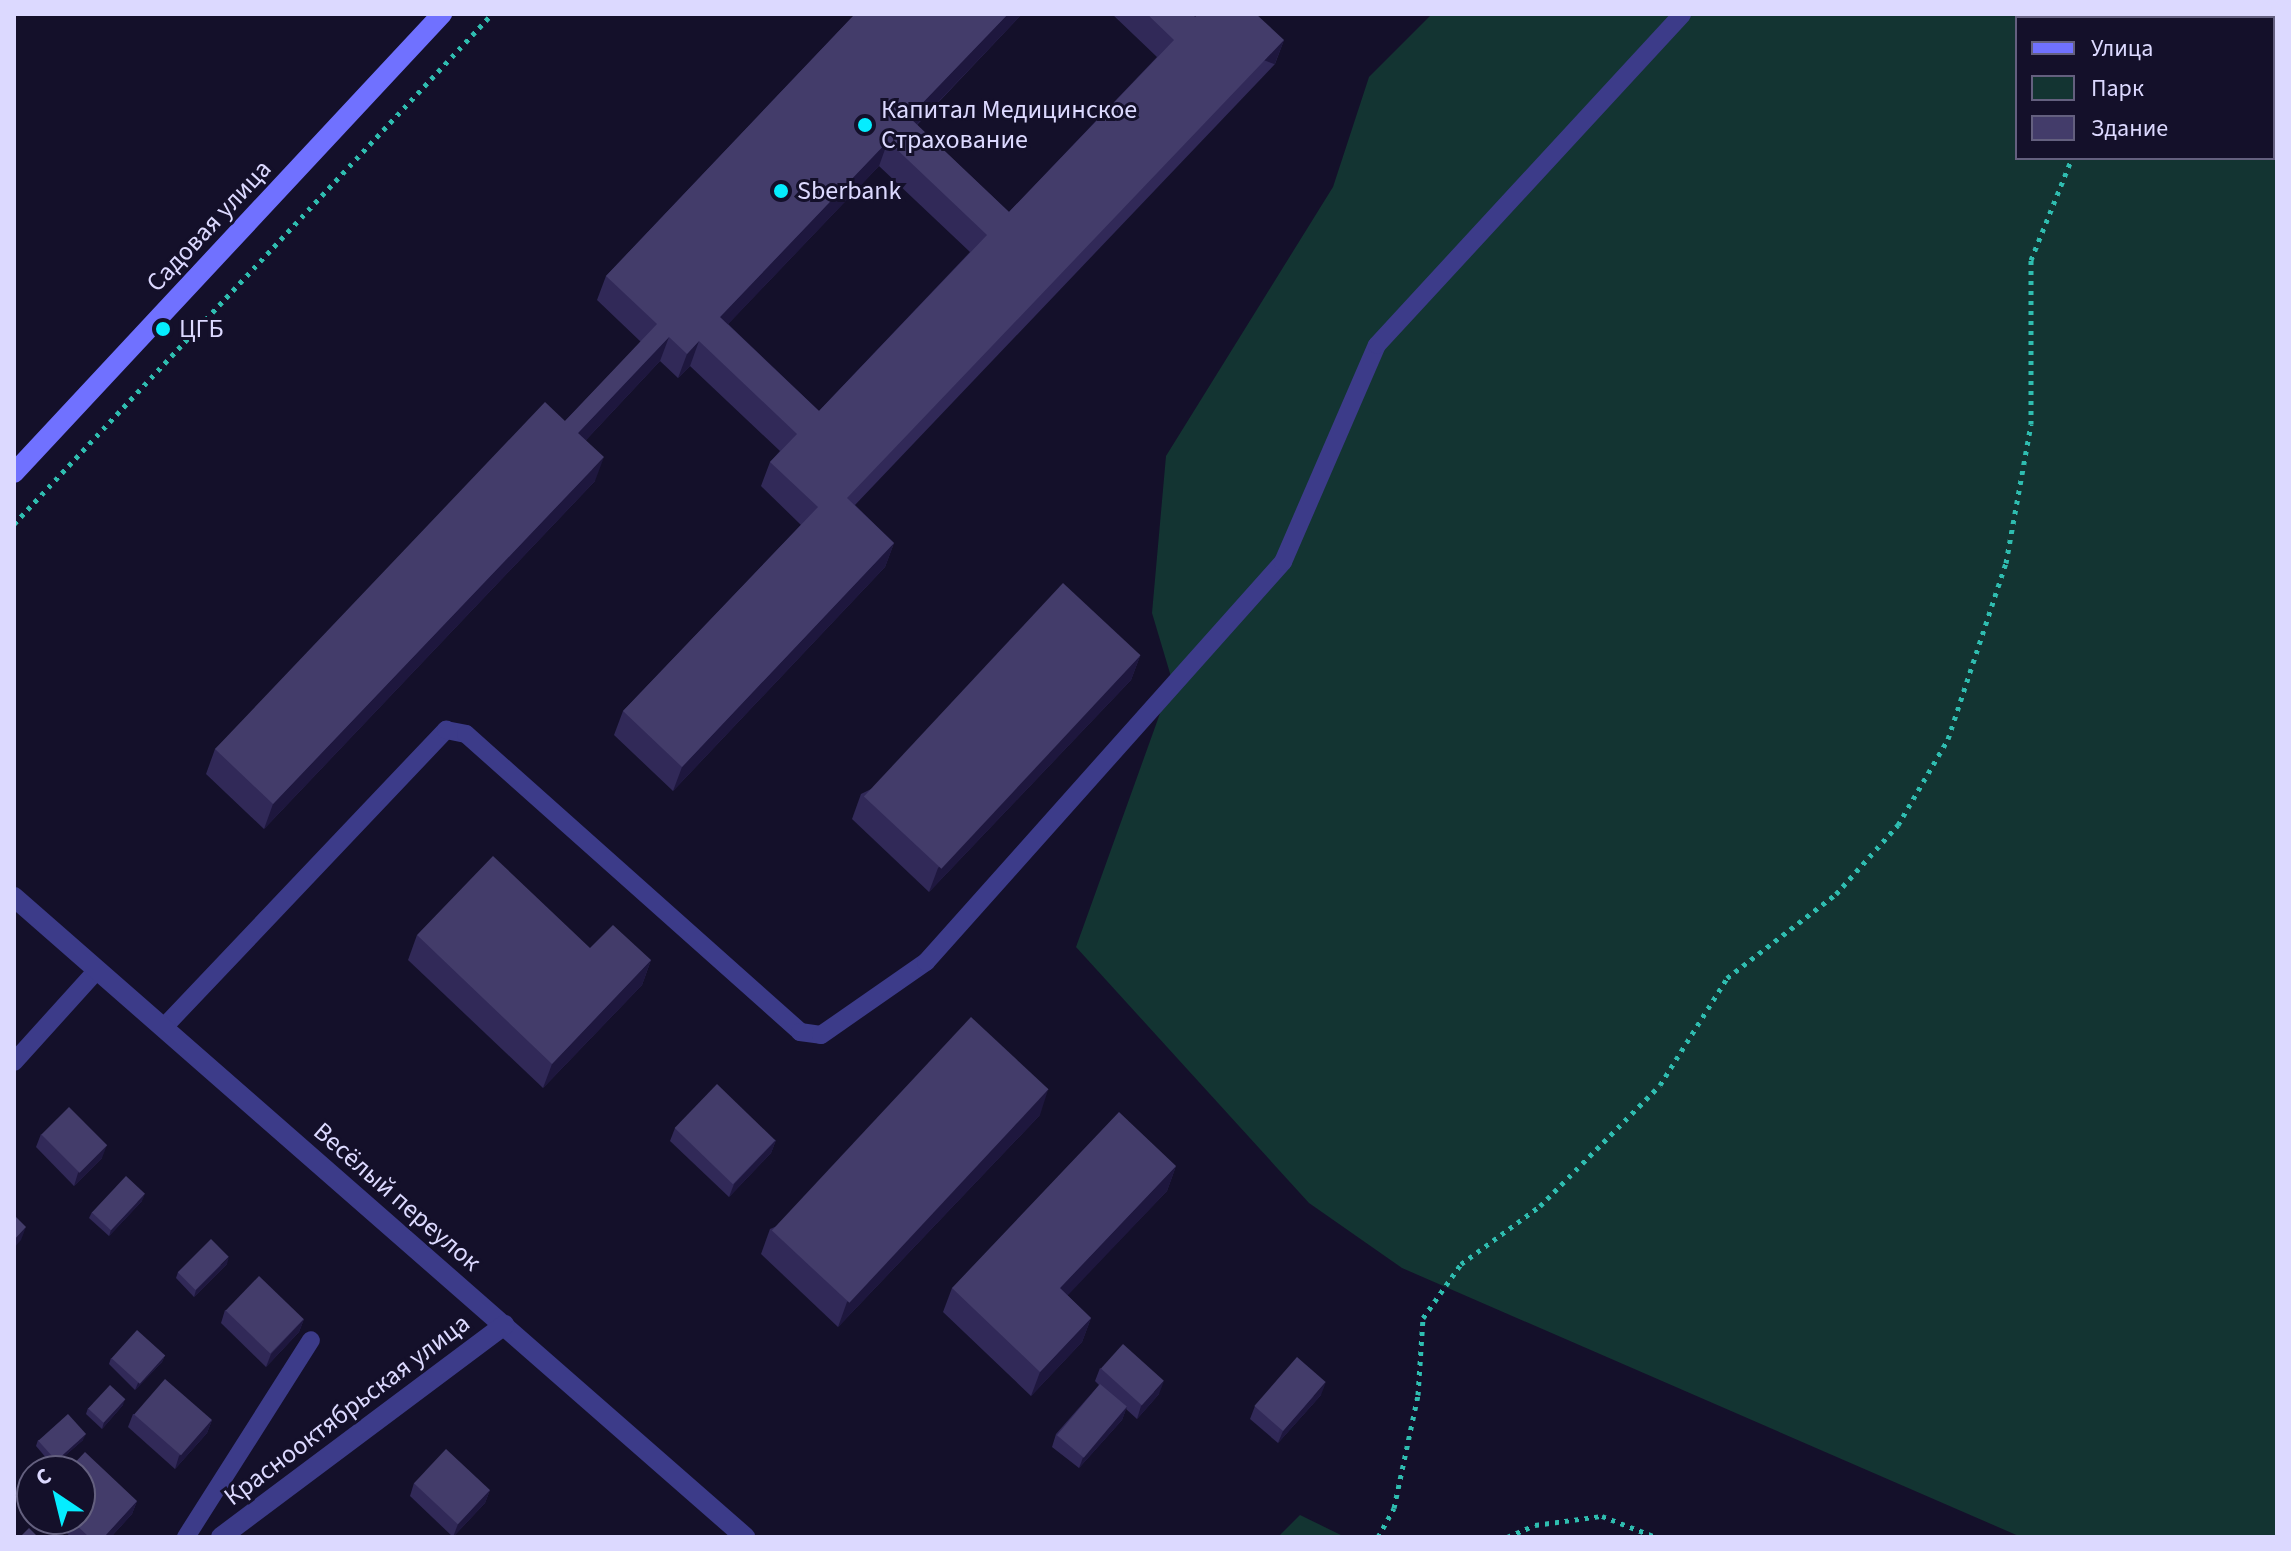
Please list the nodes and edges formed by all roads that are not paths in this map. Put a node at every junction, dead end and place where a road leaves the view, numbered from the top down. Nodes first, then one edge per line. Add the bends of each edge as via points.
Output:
1 (442, 14) edge
2 (1682, 14) edge
3 (14, 473) edge
4 (14, 897) edge
5 (97, 970) junction
6 (164, 1027) junction
7 (14, 1062) edge
8 (504, 1325) junction
9 (311, 1340) dead end
10 (186, 1537) edge
11 (221, 1537) edge
12 (745, 1537) edge

1 - 3 main road, Садовая улица
2 - 6 lane via 1377,345 1283,562 926,962 821,1035 800,1032 466,734 446,730
4 - 5 street, Весёлый переулок
5 - 6 street, Весёлый переулок
5 - 7 lane
6 - 8 street, Весёлый переулок
8 - 11 street, Краснооктябрьская улица
8 - 12 street, Весёлый переулок
9 - 10 lane

